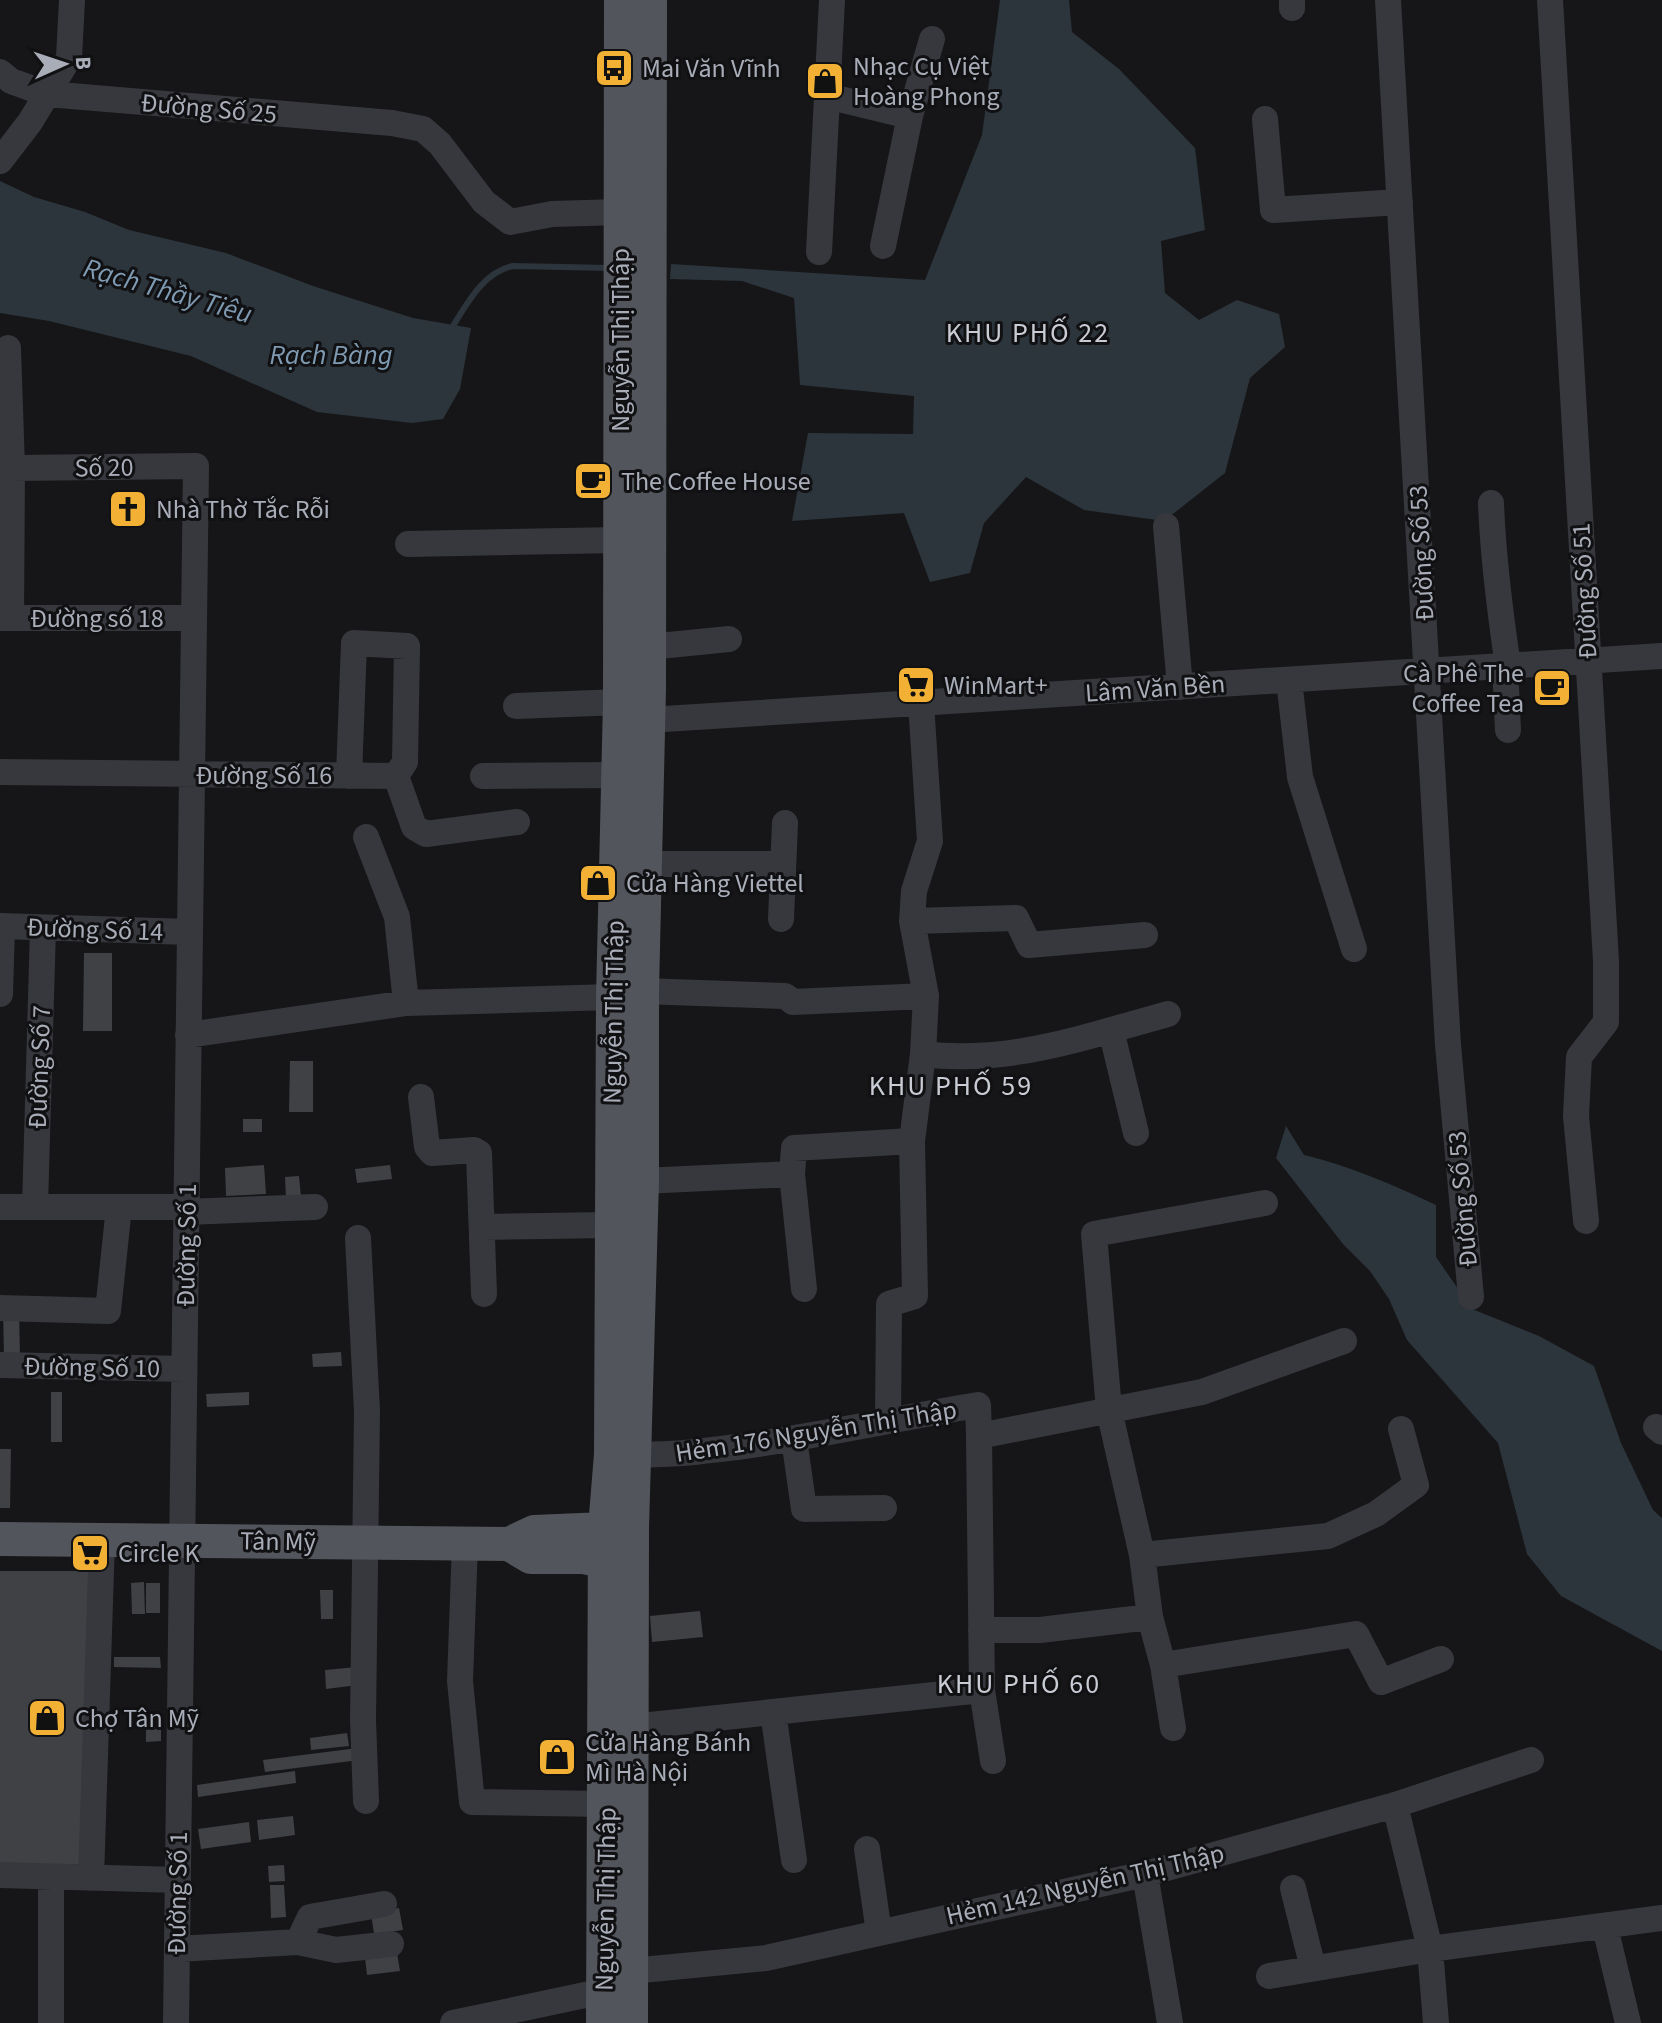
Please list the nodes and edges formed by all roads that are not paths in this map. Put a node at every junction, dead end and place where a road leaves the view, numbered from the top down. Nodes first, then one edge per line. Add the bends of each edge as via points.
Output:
1 (72, 0) edge
2 (621, 0) edge
3 (650, 0) edge
4 (832, 0) edge
5 (1388, 0) edge
6 (1550, 0) edge
7 (932, 39) dead end
8 (0, 72) edge
9 (47, 94) junction
10 (827, 96) junction
11 (910, 116) junction
12 (1265, 119) dead end
13 (0, 161) edge
14 (1400, 202) junction
15 (630, 232) junction
16 (883, 246) dead end
17 (819, 252) dead end
18 (635, 298) junction
19 (8, 348) dead end
20 (196, 466) joint
21 (12, 468) junction
22 (1491, 503) dead end
23 (1166, 526) dead end
24 (620, 540) junction
25 (408, 544) dead end
26 (5, 618) edge
27 (193, 618) junction
28 (729, 639) dead end
29 (649, 647) junction
30 (1662, 656) edge
31 (1588, 661) junction
32 (1506, 666) junction
33 (1428, 671) junction
34 (1289, 680) junction
35 (1180, 687) junction
36 (921, 703) junction
37 (516, 706) dead end
38 (629, 715) junction
39 (1508, 730) dead end
40 (0, 772) edge
41 (192, 775) junction
42 (619, 775) junction
43 (349, 776) junction
44 (396, 776) junction
45 (483, 776) dead end
46 (517, 822) dead end
47 (785, 823) dead end
48 (366, 837) dead end
49 (646, 864) junction
50 (783, 864) junction
51 (781, 919) dead end
52 (912, 921) junction
53 (1, 926) edge
54 (43, 928) junction
55 (189, 932) junction
56 (1145, 935) dead end
57 (1354, 949) dead end
58 (0, 994) edge
59 (627, 994) junction
60 (926, 996) junction
61 (406, 1003) junction
62 (1168, 1014) dead end
63 (1111, 1030) junction
64 (188, 1035) junction
65 (923, 1054) junction
66 (421, 1097) dead end
67 (1136, 1133) dead end
68 (912, 1141) junction
69 (792, 1174) junction
70 (642, 1181) junction
71 (1265, 1203) dead end
72 (0, 1207) edge
73 (35, 1207) junction
74 (119, 1207) junction
75 (315, 1207) dead end
76 (186, 1210) junction
77 (1586, 1221) dead end
78 (611, 1225) junction
79 (483, 1227) junction
80 (358, 1238) dead end
81 (804, 1289) dead end
82 (484, 1294) dead end
83 (1471, 1297) dead end
84 (0, 1308) edge
85 (1344, 1341) dead end
86 (0, 1365) edge
87 (184, 1369) junction
88 (1109, 1410) junction
89 (888, 1420) junction
90 (1401, 1429) dead end
91 (979, 1436) junction
92 (794, 1439) junction
93 (622, 1454) junction
94 (884, 1508) dead end
95 (0, 1539) edge
96 (102, 1540) junction
97 (182, 1540) junction
98 (366, 1542) junction
99 (465, 1543) junction
100 (619, 1545) junction
101 (1142, 1555) junction
102 (1150, 1617) junction
103 (981, 1630) junction
104 (1441, 1659) dead end
105 (1163, 1665) junction
106 (982, 1690) junction
107 (773, 1712) junction
108 (631, 1727) junction
109 (1173, 1728) dead end
110 (1531, 1760) dead end
111 (993, 1761) dead end
112 (366, 1801) dead end
113 (606, 1804) junction
114 (1395, 1805) junction
115 (867, 1849) dead end
116 (794, 1860) dead end
117 (1145, 1874) junction
118 (0, 1875) edge
119 (51, 1877) junction
120 (91, 1878) junction
121 (178, 1880) junction
122 (1293, 1888) dead end
123 (384, 1904) dead end
124 (1662, 1918) edge
125 (1605, 1927) junction
126 (879, 1933) junction
127 (298, 1942) junction
128 (391, 1944) dead end
129 (177, 1949) junction
130 (1430, 1949) junction
131 (1313, 1968) junction
132 (631, 1971) junction
133 (1269, 1976) dead end
134 (604, 2007) edge
135 (51, 2023) edge
136 (176, 2023) edge
137 (453, 2023) edge
138 (631, 2023) edge
139 (1170, 2023) edge
140 (1436, 2023) edge
141 (1628, 2023) edge

1 - 9 street via 69,58
2 - 15 main road, Nguyễn Thị Thập
3 - 15 main road, Nguyễn Thị Thập
4 - 10 street
5 - 14 street, Đường Số 53
6 - 31 street, Đường Số 51
7 - 11 street
8 - 9 street, Đường Số 25
9 - 13 street
9 - 15 street, Đường Số 25 via 423,129 484,202 510,222 552,214
10 - 11 street
10 - 17 street
11 - 16 street
12 - 14 street via 1273,210
14 - 33 street, Đường Số 53
15 - 18 main road, Nguyễn Thị Thập
18 - 24 main road, Nguyễn Thị Thập
18 - 29 main road, Nguyễn Thị Thập
19 - 21 street
20 - 21 street, Số 20
20 - 27 street, Đường Số 1
21 - 26 street
22 - 32 street
23 - 35 street
24 - 25 street
24 - 38 main road, Nguyễn Thị Thập
26 - 27 street, Đường số 18
27 - 41 street, Đường Số 1
28 - 29 street
29 - 38 main road, Nguyễn Thị Thập
30 - 31 street, Lâm Văn Bền
31 - 32 street, Lâm Văn Bền
31 - 77 street, Đường Số 51 via 1606,1022 1579,1057 1576,1116
32 - 33 street, Lâm Văn Bền
32 - 39 street
33 - 34 street, Lâm Văn Bền
33 - 83 street, Đường Số 53 via 1448,1045
34 - 35 street, Lâm Văn Bền
34 - 57 street via 1300,777
35 - 36 street, Lâm Văn Bền
36 - 38 street, Lâm Văn Bền
36 - 52 street via 930,841 914,891
37 - 38 street, Lâm Văn Bền
38 - 42 main road, Nguyễn Thị Thập
38 - 49 main road, Nguyễn Thị Thập
40 - 41 street, Đường Số 16
41 - 43 street, Đường Số 16
41 - 55 street, Đường Số 1
42 - 45 street
42 - 59 main road, Nguyễn Thị Thập
43 - 44 street, Đường Số 16
43 - 44 street via 354,643 407,646 405,762
44 - 46 street via 414,827 426,834
47 - 50 street
48 - 61 street via 397,917
49 - 50 street
49 - 59 main road, Nguyễn Thị Thập
50 - 51 street
52 - 56 street via 1016,918 1029,945
52 - 60 street
53 - 54 street, Đường Số 14
53 - 58 street, Đường Số 7
54 - 55 street, Đường Số 14
54 - 73 street, Đường Số 7
55 - 64 street, Đường Số 1
59 - 60 street via 785,996 793,1002
59 - 61 street
59 - 70 main road, Nguyễn Thị Thập
59 - 78 main road, Nguyễn Thị Thập
60 - 65 street
61 - 64 street
62 - 63 street
63 - 65 street via 1046,1049 951,1058
63 - 67 street
64 - 76 street, Đường Số 1
65 - 68 street
66 - 79 street via 432,1153 479,1153
68 - 69 street via 794,1148
68 - 89 street via 915,1296 889,1304
69 - 70 street
69 - 81 street
70 - 93 main road, Nguyễn Thị Thập
71 - 88 street via 1094,1234
72 - 73 street
73 - 74 street
74 - 76 street
74 - 84 street via 108,1311
75 - 76 street
76 - 87 street, Đường Số 1
78 - 79 street
78 - 93 main road, Nguyễn Thị Thập
79 - 82 street
80 - 98 street via 367,1411
85 - 88 street, Hẻm 176 Nguyễn Thị Thập via 1202,1392
86 - 87 street, Đường Số 10
87 - 97 street, Đường Số 1
88 - 91 street, Hẻm 176 Nguyễn Thị Thập
88 - 101 street
89 - 91 street, Hẻm 176 Nguyễn Thị Thập via 978,1405
89 - 92 street, Hẻm 176 Nguyễn Thị Thập
90 - 101 street via 1416,1485 1376,1514 1328,1536
91 - 103 street
92 - 93 street, Hẻm 176 Nguyễn Thị Thập via 663,1456
92 - 94 street via 804,1509
93 - 100 main road, Nguyễn Thị Thập
95 - 96 main road, Tân Mỹ
96 - 97 main road, Tân Mỹ
96 - 120 street
97 - 98 main road, Tân Mỹ
97 - 121 street, Đường Số 1
98 - 99 main road, Tân Mỹ
98 - 112 street
99 - 100 main road, Tân Mỹ via 509,1544 531,1557 583,1557
99 - 113 street via 460,1681 472,1802
100 - 108 main road, Nguyễn Thị Thập
100 - 113 main road, Nguyễn Thị Thập
101 - 102 street
102 - 103 street via 1040,1630
102 - 105 street
103 - 106 street
104 - 105 street via 1381,1682 1356,1634
105 - 109 street
106 - 107 street
106 - 111 street
107 - 108 street
107 - 116 street
108 - 132 main road, Nguyễn Thị Thập
110 - 114 street, Hẻm 142 Nguyễn Thị Thập
113 - 134 main road, Nguyễn Thị Thập
114 - 117 street, Hẻm 142 Nguyễn Thị Thập
114 - 130 street
115 - 126 street
117 - 126 street, Hẻm 142 Nguyễn Thị Thập
117 - 139 street
118 - 119 street
119 - 120 street
119 - 135 street
120 - 121 street
121 - 129 street, Đường Số 1
122 - 131 street
123 - 127 street via 310,1917
124 - 125 street
125 - 130 street
125 - 141 street
126 - 132 street, Hẻm 142 Nguyễn Thị Thập via 766,1958
127 - 128 street via 336,1950
127 - 129 street
129 - 136 street, Đường Số 1
130 - 131 street
130 - 140 street
131 - 133 street
132 - 138 main road, Nguyễn Thị Thập
134 - 137 street

